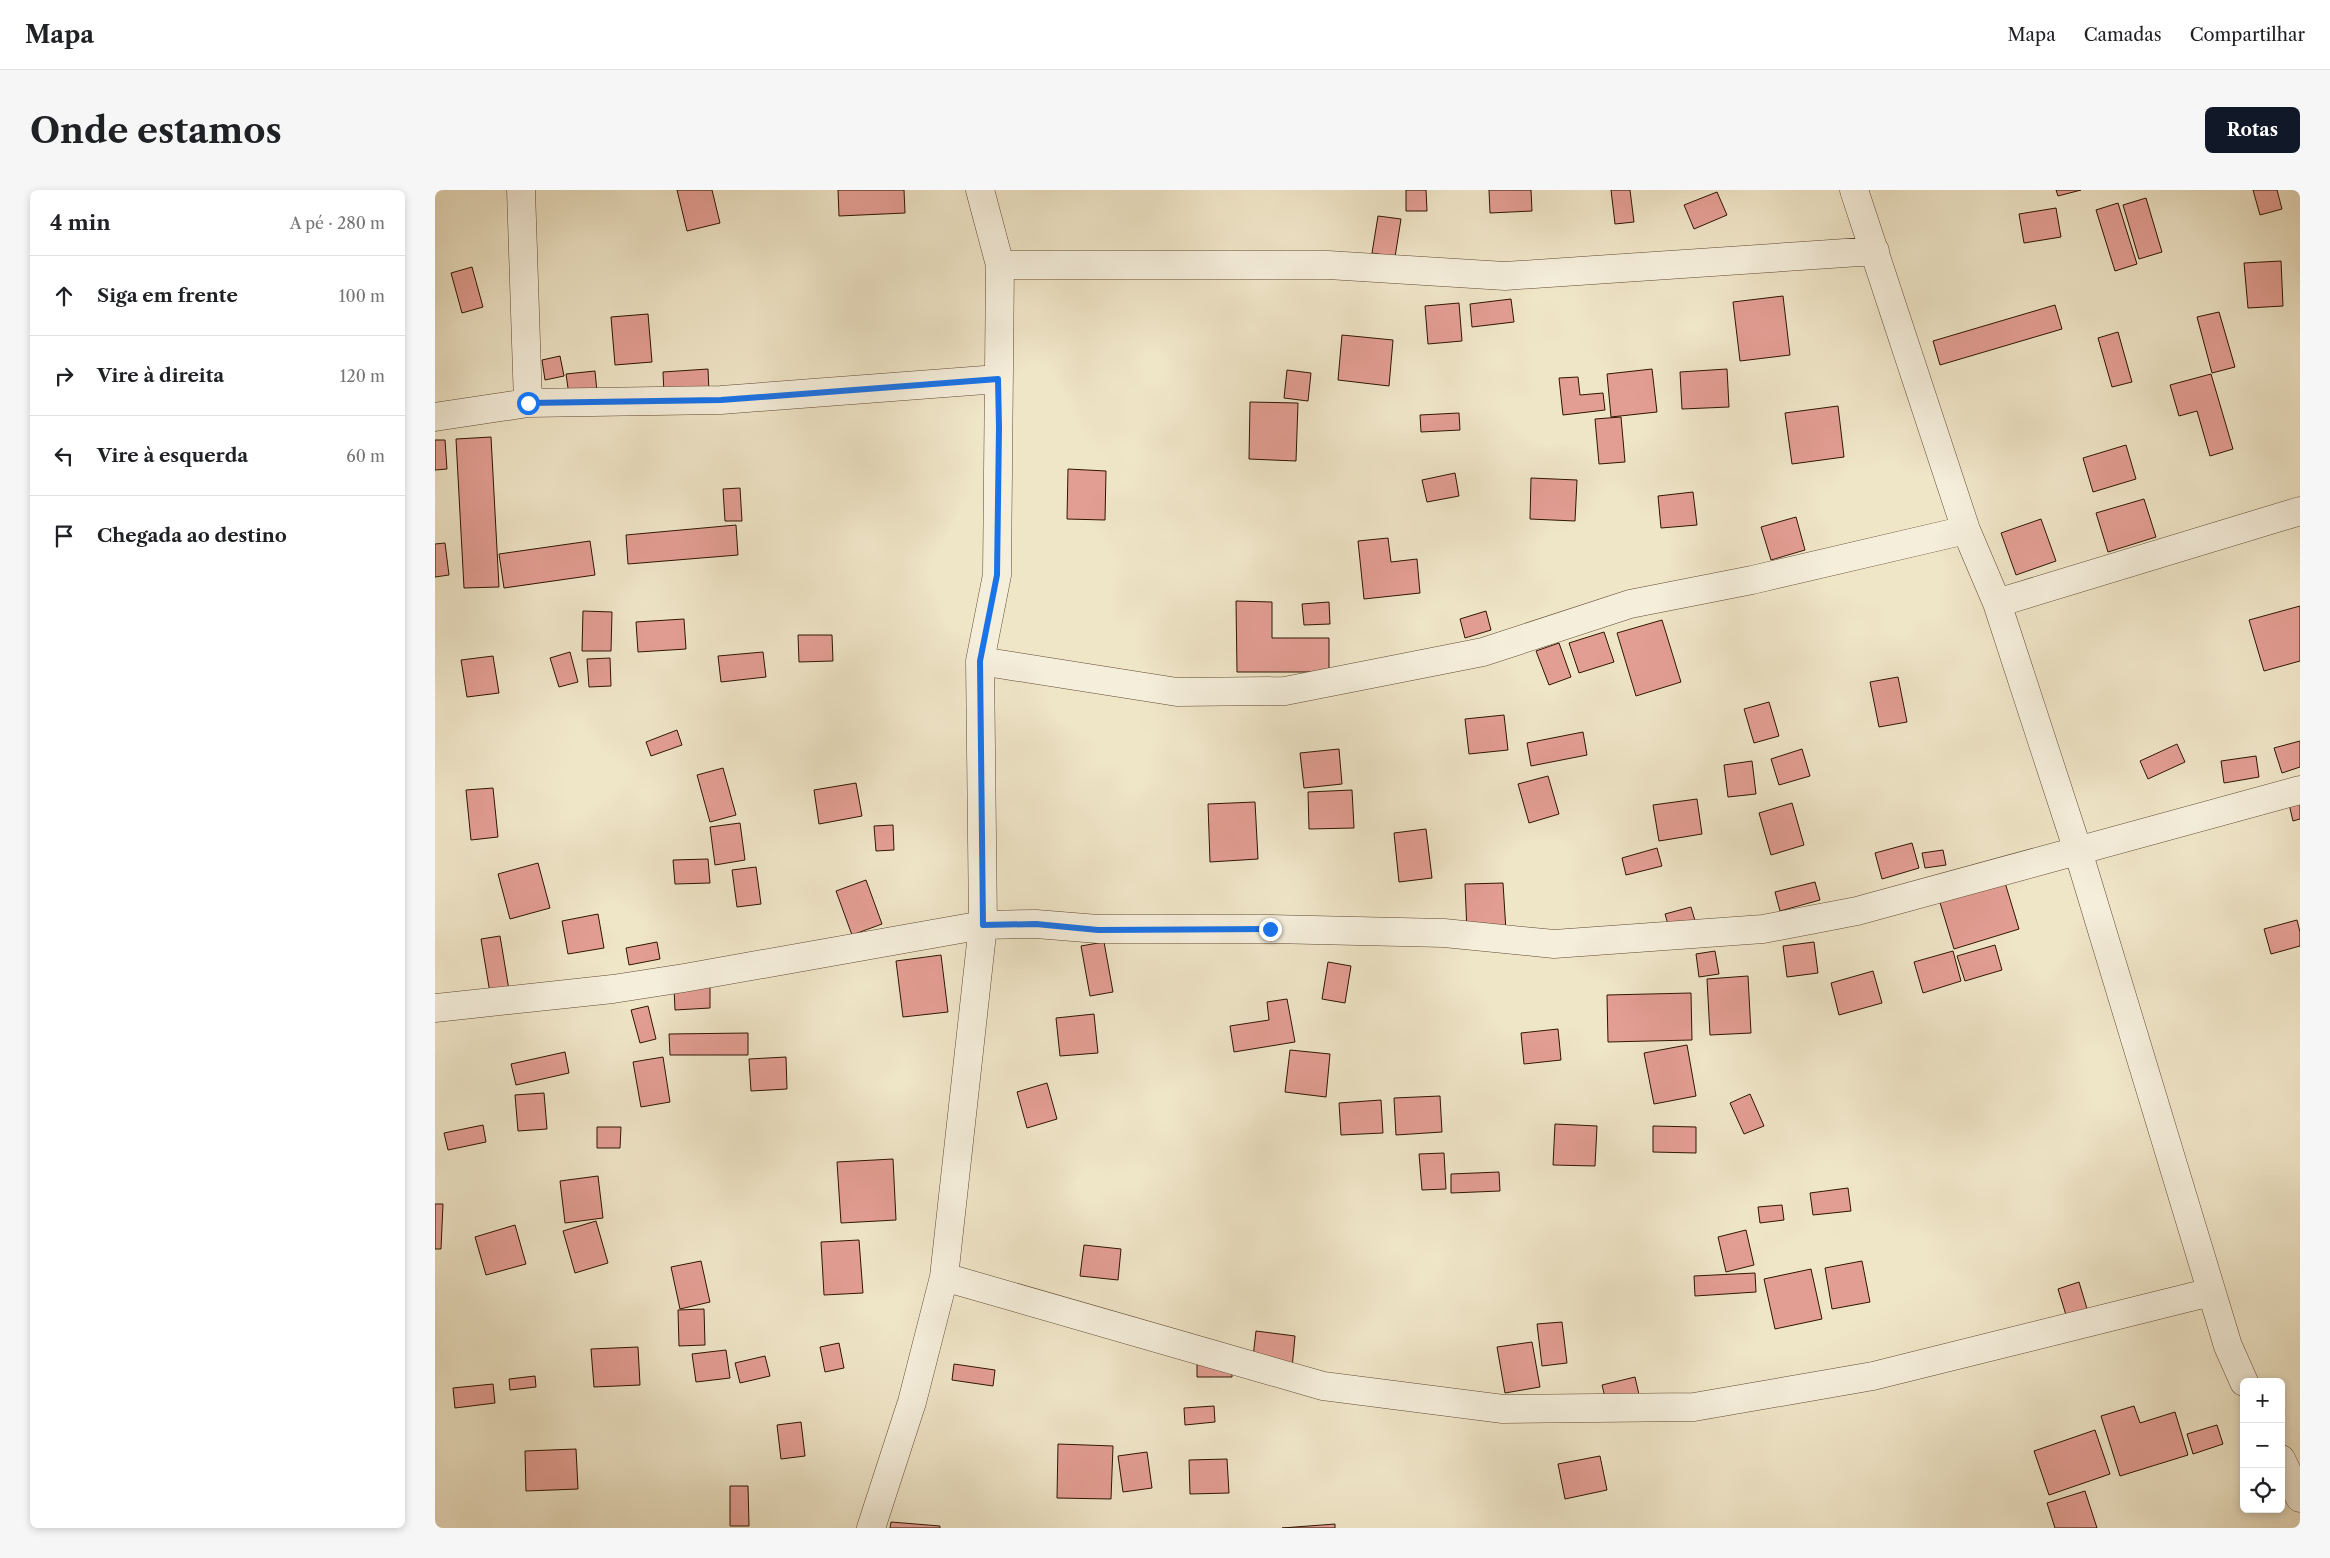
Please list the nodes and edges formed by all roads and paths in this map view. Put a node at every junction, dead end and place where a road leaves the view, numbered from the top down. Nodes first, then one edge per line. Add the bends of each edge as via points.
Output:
1 (521, 190) edge
2 (980, 190) edge
3 (1854, 190) edge
4 (1875, 251) junction
5 (1000, 265) junction
6 (998, 379) junction
7 (528, 403) junction
8 (435, 417) edge
9 (2300, 511) edge
10 (1965, 530) junction
11 (1997, 604) junction
12 (980, 661) junction
13 (2300, 790) edge
14 (2078, 851) junction
15 (983, 925) junction
16 (435, 1008) edge
17 (944, 1277) junction
18 (2211, 1292) junction
19 (2242, 1378) edge
20 (2285, 1467) edge
21 (2300, 1498) edge
22 (871, 1528) edge

1 - 7 street
2 - 5 street
3 - 4 street
4 - 5 street via 1505,276 1328,265
4 - 10 street
5 - 6 street
6 - 7 street via 721,400
6 - 12 street via 997,575
7 - 8 street
9 - 11 street
10 - 11 street
10 - 12 street via 1751,580 1630,604 1483,652 1285,691 1177,692
11 - 14 street
12 - 15 street
13 - 14 street
14 - 15 street via 1857,911 1763,928 1554,944 1443,934 1270,929 1098,930 1036,924
14 - 18 street
15 - 16 street via 657,982
15 - 17 street
17 - 18 street via 1323,1386 1503,1409 1694,1407 1873,1376
17 - 22 street via 911,1402
18 - 19 street
20 - 21 street

